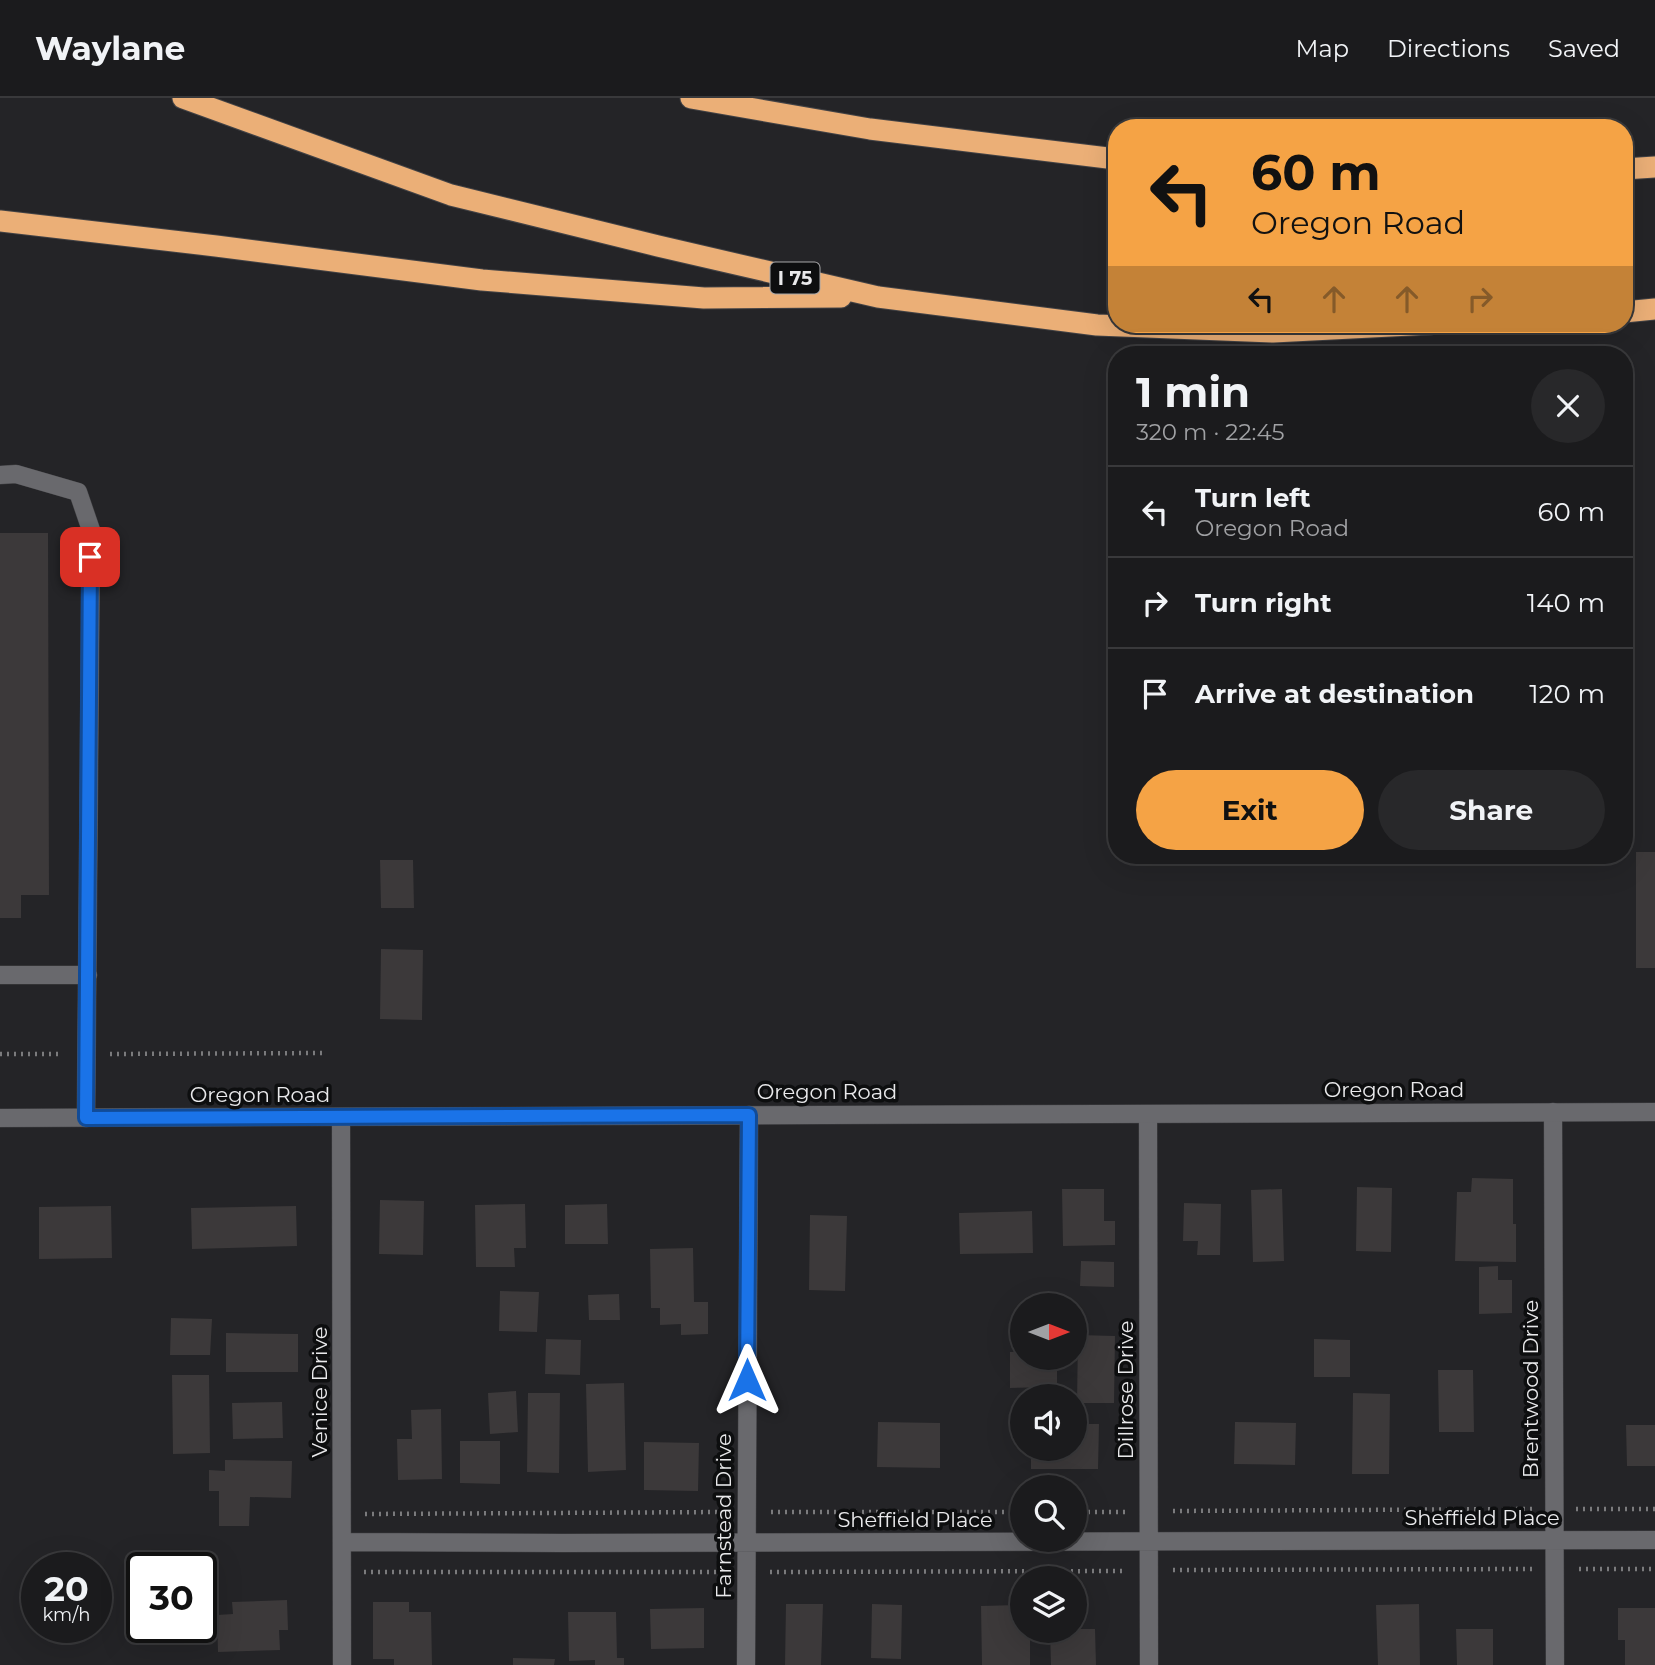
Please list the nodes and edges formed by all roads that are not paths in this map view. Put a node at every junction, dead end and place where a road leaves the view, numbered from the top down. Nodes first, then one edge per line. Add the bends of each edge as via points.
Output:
1 (183, 98) edge
2 (691, 98) edge
3 (1108, 158) edge
4 (1655, 167) edge
5 (1633, 168) edge
6 (0, 221) edge
7 (878, 297) junction
8 (1655, 309) edge
9 (1633, 311) edge
10 (1108, 325) edge
11 (0, 475) edge
12 (0, 975) edge
13 (88, 975) junction
14 (1553, 1112) junction
15 (1655, 1112) edge
16 (749, 1115) junction
17 (1148, 1115) junction
18 (0, 1118) edge
19 (86, 1118) junction
20 (341, 1118) junction
21 (1655, 1540) edge
22 (1150, 1541) junction
23 (1555, 1541) junction
24 (343, 1542) junction
25 (747, 1543) junction
26 (342, 1665) edge
27 (746, 1665) edge
28 (1149, 1665) edge
29 (1555, 1665) edge

1 - 7 highway, I 75 / I 75 via 451,195
2 - 3 highway via 870,129
4 - 5 highway
6 - 7 highway via 496,281 704,298
7 - 10 highway, I 75 / I 75
8 - 9 highway
11 - 13 street via 16,474 78,492 91,530
12 - 13 street
13 - 19 street
14 - 15 street, Oregon Road
14 - 17 street, Oregon Road
14 - 23 street, Brentwood Drive
16 - 17 street, Oregon Road
16 - 20 street, Oregon Road
16 - 25 street, Farnstead Drive
17 - 22 street, Dillrose Drive
18 - 19 street, Oregon Road
19 - 20 street, Oregon Road
20 - 24 street, Venice Drive
21 - 23 street, Sheffield Place
22 - 23 street, Sheffield Place
22 - 25 street, Sheffield Place
22 - 28 street, Dillrose Drive
23 - 29 street, Brentwood Drive
24 - 25 street, Sheffield Place
24 - 26 street, Venice Drive
25 - 27 street, Farnstead Drive

